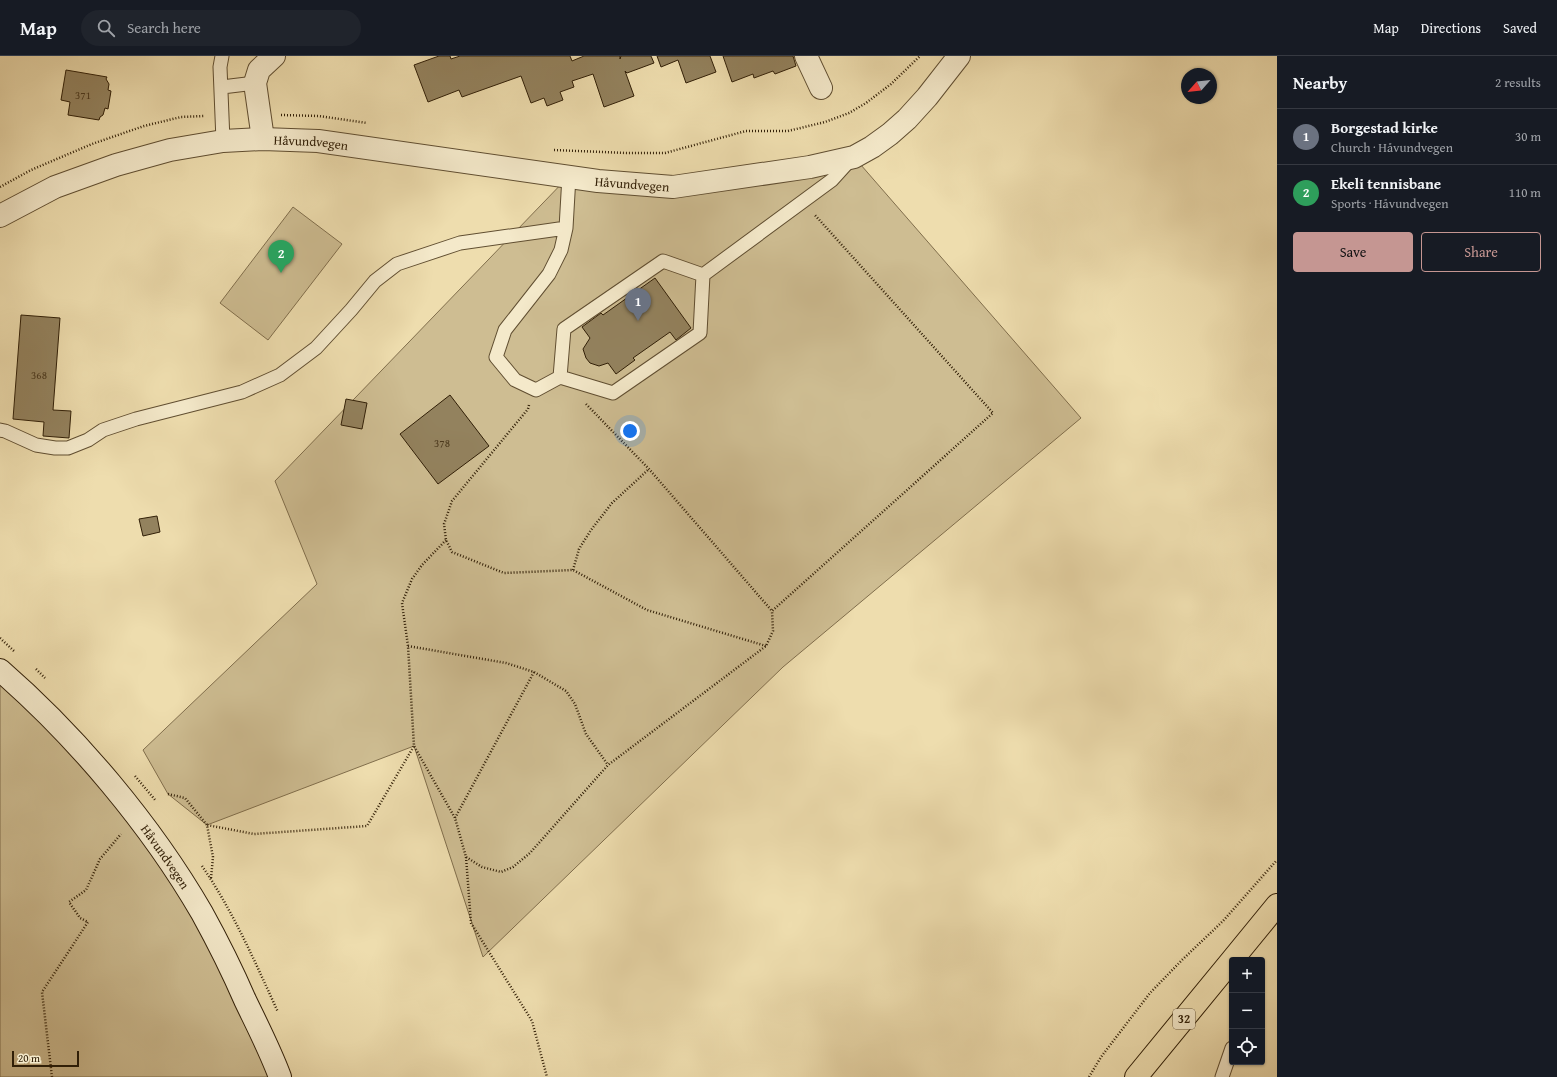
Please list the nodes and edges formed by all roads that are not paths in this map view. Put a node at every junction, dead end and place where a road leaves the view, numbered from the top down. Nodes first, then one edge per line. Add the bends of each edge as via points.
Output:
1 (222, 56) edge
2 (274, 56) edge
3 (806, 56) edge
4 (959, 56) edge
5 (255, 83) junction
6 (222, 87) junction
7 (821, 88) dead end
8 (263, 139) junction
9 (223, 141) junction
10 (854, 157) junction
11 (569, 176) junction
12 (0, 216) edge
13 (566, 228) junction
14 (704, 275) junction
15 (560, 377) junction
16 (0, 430) edge
17 (0, 670) edge
18 (1277, 905) edge
19 (1236, 957) edge
20 (1229, 965) edge
21 (1229, 1057) edge
22 (280, 1077) edge
23 (1136, 1077) edge
24 (1222, 1077) edge

1 - 6 lane
2 - 5 street via 259,70
3 - 7 street
4 - 10 street, Håvundvegen via 907,119 872,147
5 - 6 lane
5 - 8 street, Håvundvegen
6 - 9 lane
8 - 9 street, Håvundvegen
8 - 11 street, Håvundvegen via 318,141
9 - 12 street, Håvundvegen via 170,150 116,165 55,187
10 - 11 street, Håvundvegen via 810,167 673,187
10 - 14 lane via 832,180
11 - 13 lane
13 - 15 lane via 561,250 549,274 505,330 496,357 515,380 536,390
13 - 16 lane via 460,243 397,264 375,281 316,348 280,375 242,392 130,421 103,430 88,440 68,448 36,445
14 - 15 lane via 663,261 564,328
14 - 15 lane via 700,333 613,393
17 - 22 street, Håvundvegen via 67,734 113,788 167,859 226,958
18 - 19 main road, 32
20 - 23 main road, 32
21 - 24 lane

